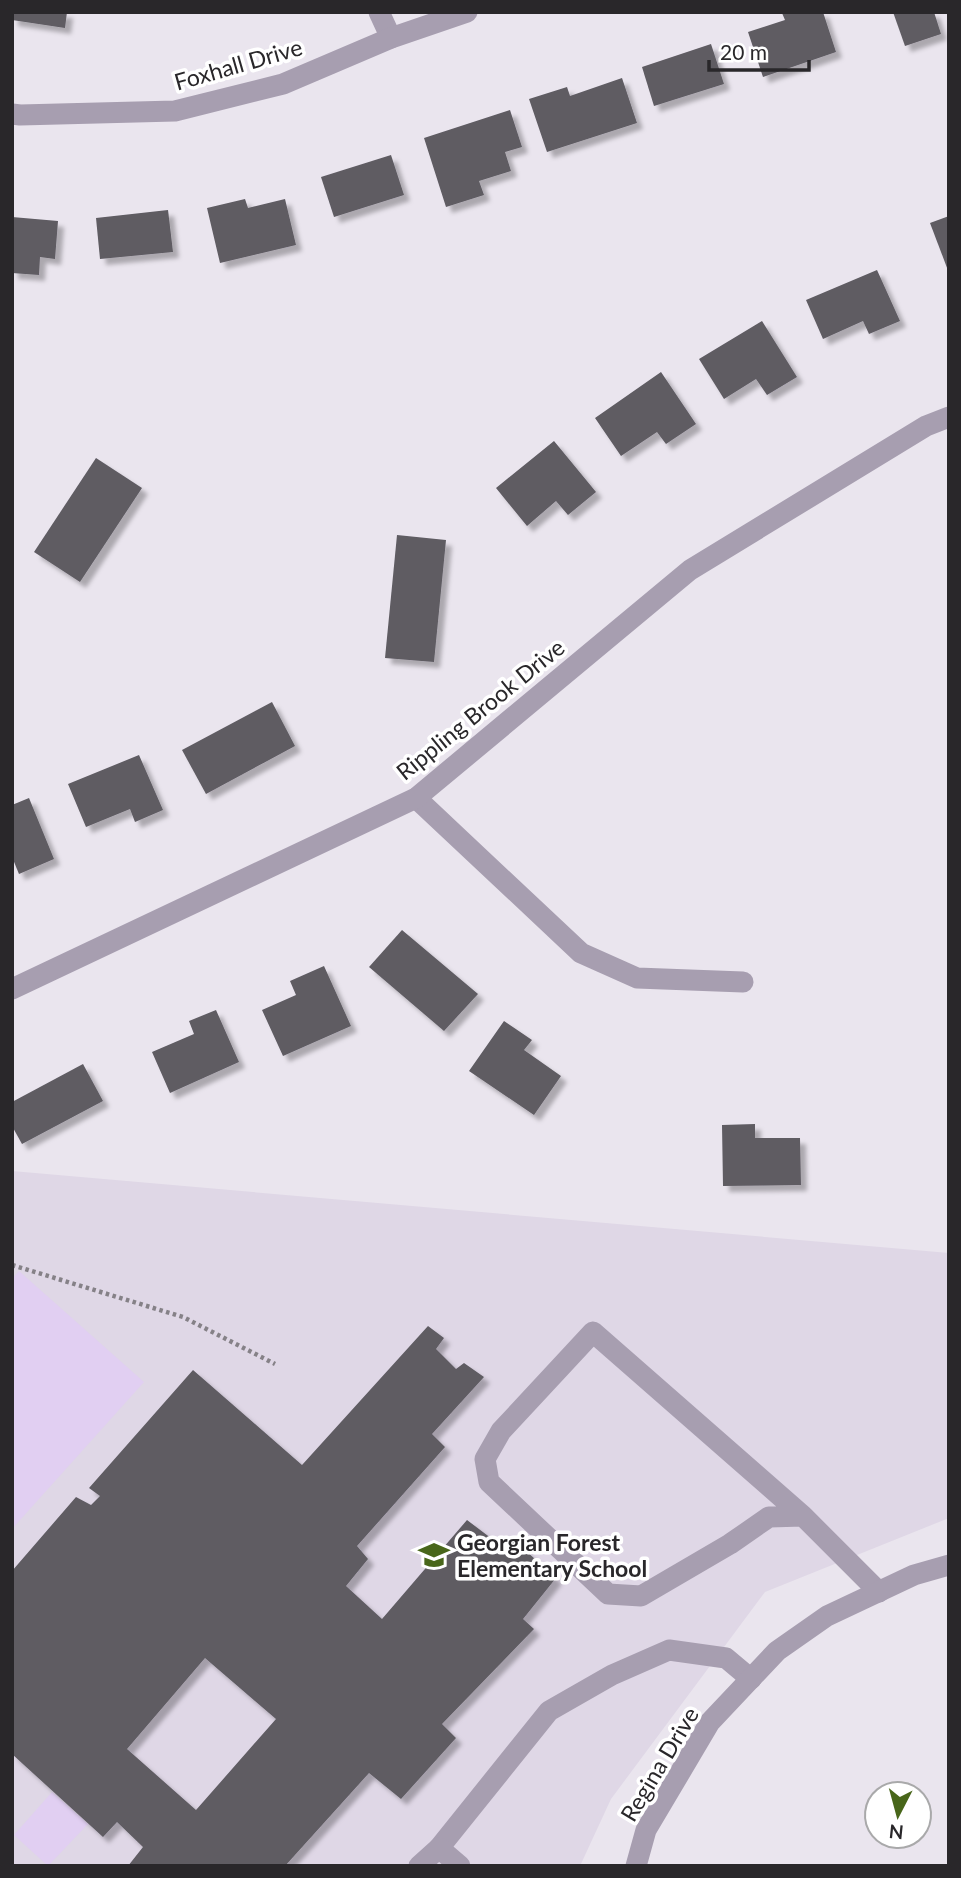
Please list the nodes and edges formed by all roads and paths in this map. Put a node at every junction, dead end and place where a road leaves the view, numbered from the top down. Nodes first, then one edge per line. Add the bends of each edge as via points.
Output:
1 (379, 12) edge
2 (467, 12) edge
3 (391, 38) junction
4 (12, 114) edge
5 (949, 417) edge
6 (416, 798) junction
7 (743, 982) dead end
8 (12, 989) edge
9 (12, 1265) edge
10 (275, 1364) dead end
11 (803, 1516) junction
12 (949, 1565) edge
13 (878, 1592) junction
14 (751, 1679) junction
15 (439, 1848) junction
16 (419, 1866) edge
17 (460, 1866) edge
18 (636, 1866) edge

1 - 3 street
2 - 3 street, Foxhall Drive
3 - 4 street, Foxhall Drive via 284,84 175,111
5 - 6 street, Rippling Brook Drive via 926,426 690,570
6 - 7 street via 581,953 637,978
6 - 8 street, Rippling Brook Drive
9 - 10 path via 183,1317
11 - 11 street via 769,1517 641,1596 608,1594 489,1482 485,1459 501,1432 593,1332
11 - 13 street
12 - 13 street, Regina Drive
13 - 14 street, Regina Drive via 827,1616 777,1651
14 - 15 street via 726,1658 669,1650 612,1675 549,1711
14 - 18 street, Regina Drive via 710,1722 646,1830
15 - 16 street
15 - 17 street

